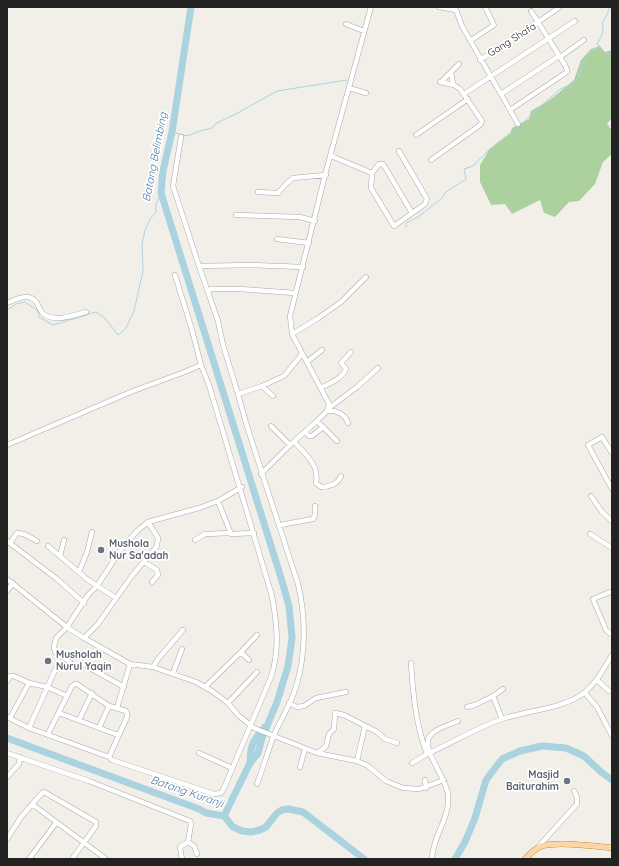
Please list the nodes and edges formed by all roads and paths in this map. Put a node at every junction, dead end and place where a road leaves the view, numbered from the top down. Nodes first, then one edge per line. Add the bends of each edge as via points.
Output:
1 (371, 7) edge
2 (439, 7) edge
3 (485, 7) edge
4 (560, 7) edge
5 (531, 11) dead end
6 (575, 21) dead end
7 (538, 22) junction
8 (346, 24) dead end
9 (364, 31) junction
10 (548, 38) junction
11 (584, 40) dead end
12 (470, 41) junction
13 (559, 57) junction
14 (480, 60) junction
15 (459, 64) dead end
16 (451, 72) junction
17 (491, 77) junction
18 (453, 84) junction
19 (349, 88) junction
20 (366, 94) dead end
21 (464, 94) junction
22 (501, 94) junction
23 (468, 99) junction
24 (510, 110) junction
25 (518, 124) dead end
26 (416, 135) dead end
27 (181, 137) dead end
28 (399, 151) dead end
29 (331, 156) junction
30 (432, 160) dead end
31 (372, 174) junction
32 (326, 175) junction
33 (258, 192) dead end
34 (412, 213) junction
35 (236, 215) dead end
36 (315, 220) junction
37 (277, 239) dead end
38 (309, 243) junction
39 (199, 266) junction
40 (303, 267) junction
41 (175, 275) dead end
42 (366, 277) dead end
43 (208, 291) junction
44 (295, 294) junction
45 (7, 303) edge
46 (86, 312) dead end
47 (292, 334) junction
48 (322, 350) dead end
49 (351, 352) dead end
50 (302, 354) junction
51 (307, 362) junction
52 (201, 365) junction
53 (378, 368) dead end
54 (262, 386) junction
55 (320, 388) junction
56 (238, 394) junction
57 (273, 396) dead end
58 (328, 409) junction
59 (317, 422) junction
60 (348, 423) dead end
61 (271, 426) dead end
62 (323, 427) junction
63 (305, 432) junction
64 (337, 441) dead end
65 (294, 442) junction
66 (7, 445) edge
67 (290, 445) junction
68 (612, 453) edge
69 (262, 473) junction
70 (341, 476) dead end
71 (241, 488) junction
72 (612, 489) edge
73 (591, 496) dead end
74 (218, 501) junction
75 (315, 506) dead end
76 (148, 522) junction
77 (612, 522) edge
78 (279, 526) junction
79 (92, 532) dead end
80 (254, 532) junction
81 (230, 533) junction
82 (590, 534) dead end
83 (64, 540) dead end
84 (194, 540) dead end
85 (8, 541) edge
86 (37, 541) dead end
87 (48, 546) dead end
88 (612, 548) edge
89 (60, 556) junction
90 (144, 562) junction
91 (79, 572) junction
92 (7, 579) edge
93 (152, 582) dead end
94 (13, 583) junction
95 (97, 586) junction
96 (7, 591) edge
97 (612, 593) edge
98 (116, 598) junction
99 (84, 603) junction
100 (67, 626) junction
101 (183, 630) dead end
102 (612, 635) edge
103 (257, 636) dead end
104 (84, 638) junction
105 (182, 649) dead end
106 (241, 652) junction
107 (612, 655) edge
108 (249, 660) dead end
109 (70, 662) dead end
110 (130, 664) junction
111 (411, 664) dead end
112 (88, 667) dead end
113 (153, 667) junction
114 (55, 670) dead end
115 (257, 672) dead end
116 (9, 674) edge
117 (173, 674) junction
118 (7, 680) edge
119 (597, 680) junction
120 (29, 682) junction
121 (47, 687) junction
122 (124, 687) junction
123 (205, 687) junction
124 (502, 689) dead end
125 (609, 691) dead end
126 (346, 692) dead end
127 (92, 693) junction
128 (584, 693) junction
129 (67, 696) junction
130 (493, 696) junction
131 (228, 703) junction
132 (289, 704) junction
133 (109, 706) junction
134 (467, 707) dead end
135 (117, 708) junction
136 (59, 713) junction
137 (8, 718) edge
138 (502, 719) junction
139 (79, 720) junction
140 (458, 721) dead end
141 (252, 726) junction
142 (365, 726) junction
143 (30, 728) junction
144 (99, 728) junction
145 (48, 734) junction
146 (118, 735) junction
147 (273, 735) junction
148 (612, 736) edge
149 (397, 743) dead end
150 (305, 749) junction
151 (7, 753) edge
152 (200, 753) dead end
153 (318, 753) junction
154 (429, 753) junction
155 (20, 757) junction
156 (109, 757) junction
157 (357, 761) junction
158 (412, 762) dead end
159 (300, 767) dead end
160 (232, 768) junction
161 (7, 777) edge
162 (425, 780) dead end
163 (444, 780) junction
164 (257, 784) dead end
165 (426, 788) junction
166 (574, 791) dead end
167 (32, 804) junction
168 (56, 823) junction
169 (7, 839) edge
170 (84, 842) junction
171 (188, 842) junction
172 (537, 848) junction
173 (612, 848) edge
174 (197, 854) dead end
175 (29, 859) edge
176 (72, 859) edge
177 (106, 859) edge
178 (182, 859) edge
179 (432, 859) edge
180 (525, 859) edge

1 - 9 street
2 - 12 street via 456,10
3 - 12 street via 494,25
4 - 7 street
5 - 7 street
6 - 10 street
7 - 10 street, Gang Shafa
7 - 14 street, Gang Shafa
8 - 9 street
9 - 19 street
10 - 13 street, Gang Shafa
10 - 17 street
11 - 13 street
12 - 14 street
13 - 22 street
13 - 24 street, Gang Shafa via 567,72
14 - 17 street
15 - 16 street
16 - 18 street
16 - 18 street via 441,82
17 - 21 street
17 - 22 street
18 - 21 street
19 - 20 street
19 - 29 street
21 - 23 street
22 - 24 street
23 - 26 street
23 - 30 street via 482,123
24 - 25 street
27 - 39 street via 173,186
28 - 34 street via 427,200
29 - 31 street
29 - 32 street
31 - 34 street via 379,164 383,164
31 - 34 street via 372,191 394,226
32 - 33 street via 293,178 278,193
32 - 36 street
35 - 36 street via 300,217
36 - 38 street
37 - 38 street
38 - 40 street
39 - 40 street
39 - 43 street
40 - 44 street
41 - 52 street
42 - 47 street via 341,302
43 - 44 street via 240,289
43 - 56 street
44 - 47 street via 290,316
45 - 46 street via 20,297 31,298 44,315 50,317
47 - 50 street
48 - 51 street
49 - 55 street via 341,363 346,372
50 - 51 street
50 - 54 street via 284,376
51 - 55 street
52 - 66 street
52 - 71 street
53 - 58 street
54 - 56 street
54 - 57 street
55 - 58 street via 329,404
56 - 69 street
58 - 59 street
58 - 60 street via 341,413 347,418
59 - 62 street
59 - 63 street
61 - 67 street
62 - 63 street via 312,436
62 - 64 street
63 - 65 street
65 - 67 street
65 - 70 street via 313,464 318,475 316,483 321,487 338,482
67 - 69 street
68 - 72 street via 602,437 588,445
69 - 78 street
71 - 74 street
71 - 80 street
73 - 77 street
74 - 76 street
74 - 81 street
75 - 78 street via 314,519
76 - 90 street via 158,538 158,543
76 - 95 street via 122,548
78 - 132 street via 298,584 303,612 302,661 296,688
79 - 91 street
80 - 81 street
80 - 141 street via 272,596 278,640 276,663
81 - 84 street via 205,534
82 - 88 street
83 - 89 street
85 - 86 street via 17,533
85 - 99 street
87 - 89 street
89 - 91 street
90 - 93 street via 158,571
90 - 98 street
91 - 95 street
92 - 94 street
94 - 96 street
94 - 100 street
95 - 98 street
95 - 99 street
97 - 102 street via 593,599 606,630
98 - 104 street via 98,624
99 - 100 street
100 - 104 street
100 - 109 street via 56,638 54,647 57,653
101 - 113 street
103 - 106 street
104 - 110 street
105 - 117 street
106 - 108 street
106 - 123 street
107 - 119 street
110 - 113 street
110 - 122 street
111 - 154 street via 416,718
112 - 122 street
113 - 117 street
114 - 121 street
115 - 131 street
116 - 118 street
116 - 120 street
117 - 123 street
119 - 125 street
119 - 128 street
120 - 121 street
120 - 137 street
121 - 129 street
121 - 143 street
122 - 135 street
123 - 131 street
124 - 130 street
126 - 132 street via 316,698 304,706
127 - 129 street via 75,684
127 - 133 street
127 - 139 street
128 - 138 street via 566,703
128 - 148 street via 597,707
129 - 136 street
130 - 134 street
130 - 138 street
131 - 141 street
132 - 147 street
133 - 135 street
133 - 144 street
135 - 146 street via 126,711 128,715
136 - 139 street
136 - 145 street
137 - 143 street
138 - 154 street
139 - 144 street
140 - 154 street via 430,736 427,742
141 - 147 street
141 - 160 street
142 - 149 street via 385,739
142 - 153 street via 335,713 334,729 329,734 326,746
142 - 157 street
143 - 145 street
144 - 146 street
145 - 156 street
146 - 156 street
147 - 150 street
147 - 164 street
150 - 153 street
150 - 159 street
151 - 155 street
152 - 160 street
153 - 157 street
154 - 158 street
154 - 163 street
155 - 161 street via 19,764
155 - 171 street via 190,821
156 - 160 street via 137,769 214,794 221,793
157 - 165 street via 395,786 412,790
162 - 165 street
163 - 165 street
163 - 179 street via 448,803 433,845
166 - 172 street via 577,804
167 - 168 street
167 - 169 street
167 - 170 street via 44,792 95,821 96,826
168 - 170 street
168 - 175 street
170 - 176 street
170 - 177 street
171 - 174 street via 194,846
171 - 178 street via 180,848
172 - 173 main road via 551,844
172 - 180 main road

